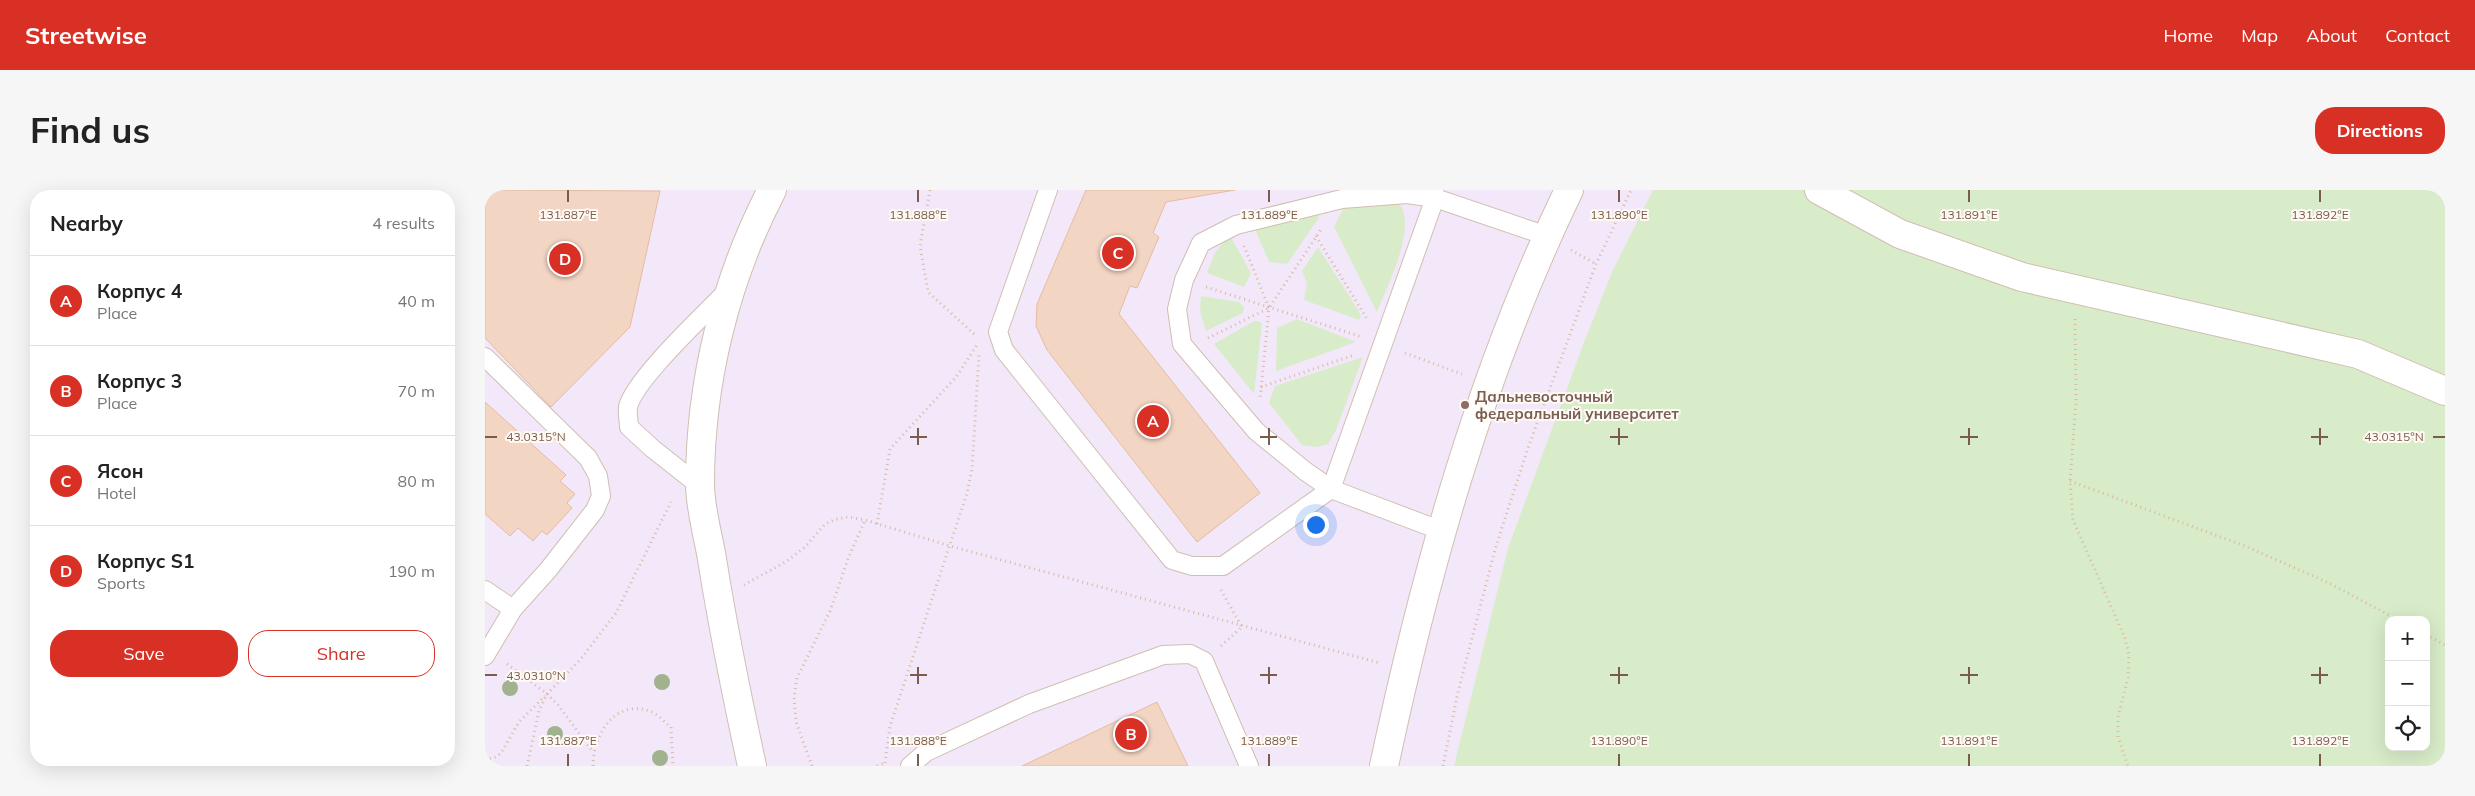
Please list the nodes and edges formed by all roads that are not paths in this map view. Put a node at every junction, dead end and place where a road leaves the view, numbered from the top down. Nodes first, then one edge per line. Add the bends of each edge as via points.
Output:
1 (772, 190) edge
2 (1049, 190) edge
3 (1569, 190) edge
4 (1819, 190) edge
5 (1434, 194) edge
6 (1547, 236) junction
7 (730, 288) junction
8 (485, 357) edge
9 (2445, 391) edge
10 (691, 480) junction
11 (1331, 489) junction
12 (1442, 531) junction
13 (485, 590) edge
14 (513, 609) junction
15 (487, 653) edge
16 (752, 766) edge
17 (910, 766) edge
18 (1249, 766) edge
19 (1384, 766) edge

1 - 7 street via 753,225
2 - 11 lane via 998,332 1004,350 1172,560 1192,566 1223,566
3 - 6 street
4 - 9 street via 1900,234 2023,277 2358,354
5 - 6 lane
5 - 11 lane
5 - 11 lane via 1341,199 1236,225 1201,243 1183,280 1177,309 1185,350 1256,431
6 - 12 street via 1488,384
7 - 10 street via 709,378
7 - 10 lane via 665,354 633,396 628,408 629,426
8 - 14 lane via 588,458 598,476 601,496 582,529
10 - 16 street
11 - 12 lane
12 - 19 street via 1405,670
13 - 14 lane
14 - 15 lane
17 - 18 lane via 926,752 1029,704 1163,655 1189,654 1204,661

